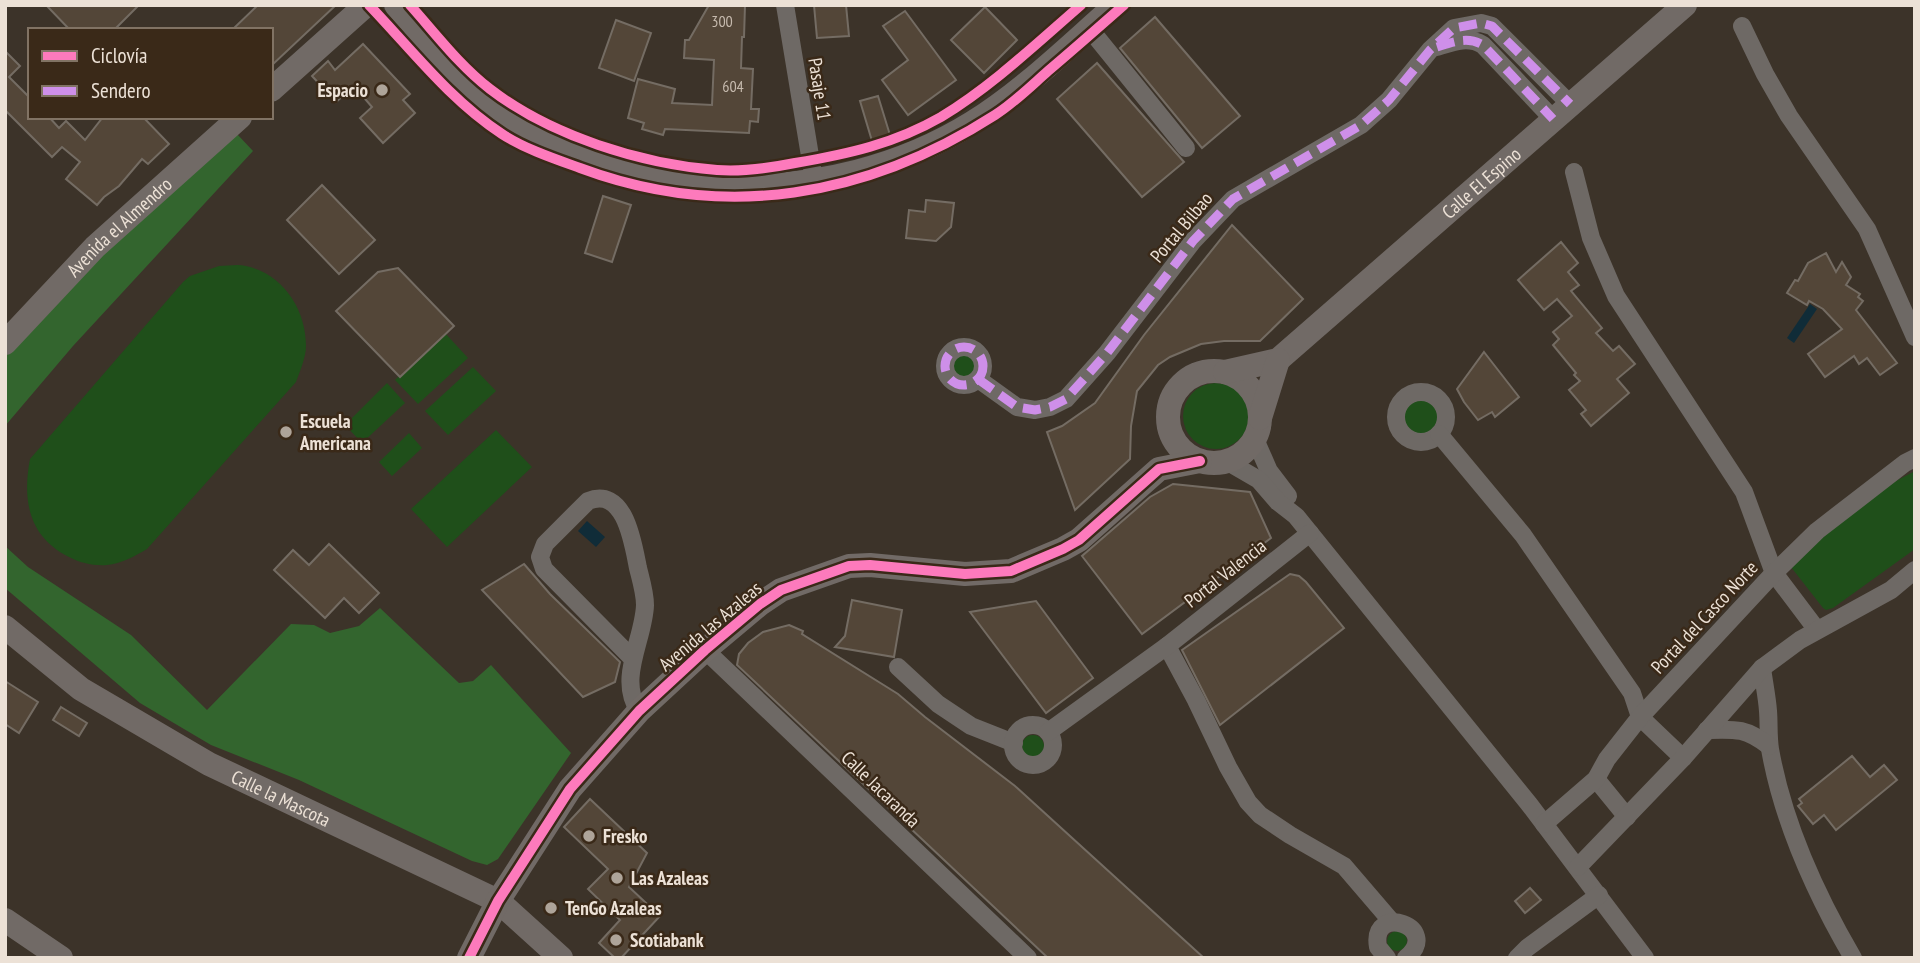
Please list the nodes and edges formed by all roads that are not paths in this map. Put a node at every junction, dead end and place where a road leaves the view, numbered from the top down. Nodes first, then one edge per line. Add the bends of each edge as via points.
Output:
1 (366, 5) edge
2 (397, 5) edge
3 (785, 5) edge
4 (1116, 5) edge
5 (1685, 5) edge
6 (1742, 26) dead end
7 (1089, 29) junction
8 (1430, 50) junction
9 (1519, 53) junction
10 (1504, 68) junction
11 (273, 88) edge
12 (1561, 112) junction
13 (238, 119) edge
14 (1186, 148) dead end
15 (1574, 172) dead end
16 (814, 180) junction
17 (1915, 337) edge
18 (5, 343) edge
19 (1278, 360) junction
20 (1224, 372) junction
21 (978, 380) dead end
22 (1168, 423) junction
23 (1257, 428) junction
24 (1439, 434) dead end
25 (1915, 458) edge
26 (1200, 461) junction
27 (1228, 461) junction
28 (1158, 469) junction
29 (1296, 516) junction
30 (1310, 533) junction
31 (1915, 570) edge
32 (1774, 573) junction
33 (5, 627) edge
34 (1817, 630) junction
35 (1167, 646) junction
36 (705, 650) junction
37 (633, 659) junction
38 (898, 667) dead end
39 (1762, 668) junction
40 (639, 710) junction
41 (1640, 717) junction
42 (1707, 730) junction
43 (1048, 732) junction
44 (1014, 743) junction
45 (1769, 746) junction
46 (1683, 758) junction
47 (1596, 779) junction
48 (1627, 817) junction
49 (1544, 824) junction
50 (1578, 867) junction
51 (1599, 895) junction
52 (499, 901) junction
53 (5, 920) edge
54 (1392, 922) junction
55 (61, 958) edge
56 (469, 958) edge
57 (561, 958) edge
58 (1028, 958) edge
59 (1387, 958) edge
60 (1406, 958) edge
61 (1517, 958) edge
62 (1645, 958) edge
63 (1853, 958) edge

1 - 11 street
2 - 16 street via 474,92 497,111 568,151 623,169 698,184 751,186
3 - 16 street, Pasaje 11
4 - 7 street
5 - 12 street, Calle El Espino
6 - 17 street via 1788,116 1867,229
7 - 14 street
7 - 16 street via 972,123 888,162
8 - 9 street, Portal Bilbao via 1454,28 1481,23 1492,26
8 - 10 street via 1471,40 1483,45
8 - 21 street, Portal Bilbao via 1389,100 1361,125 1243,192 1222,209 1066,399 1035,410 1017,407
9 - 10 street
9 - 12 street, Portal Bilbao
10 - 12 street
12 - 19 street, Calle El Espino
13 - 18 street, Avenida el Almendro via 95,247
15 - 32 street via 1591,239 1616,296 1744,492
19 - 20 street, Calle El Espino
19 - 23 street
20 - 22 street via 1204,372 1185,380 1172,396
20 - 23 street via 1248,386 1258,404
22 - 26 street via 1181,450
22 - 28 street
23 - 27 street via 1241,455
23 - 29 street via 1269,471
24 - 41 street via 1523,535 1632,693
25 - 32 street, Portal del Casco Norte via 1817,531
26 - 27 street
26 - 28 street
27 - 29 street via 1259,480
28 - 36 street, Avenida las Azaleas via 1079,540 1024,566 965,574 870,565 839,568 781,590
29 - 30 street
30 - 35 street, Portal Valencia
30 - 49 street
31 - 34 street via 1891,590
32 - 34 street
32 - 41 street, Portal del Casco Norte
33 - 52 street, Calle la Mascota via 81,689 209,764
34 - 39 street
35 - 43 street, Portal Valencia
35 - 54 street via 1248,802 1290,835 1344,866
36 - 40 street, Avenida las Azaleas
36 - 58 street, Calle Jacaranda
37 - 37 street via 645,606 631,531 613,504 595,498 545,544 540,557 544,569
37 - 40 street via 631,700
38 - 44 street via 938,704 971,726
39 - 42 street
39 - 45 street
40 - 52 street, Avenida las Azaleas via 569,789
41 - 46 street
41 - 47 street, Portal del Casco Norte
42 - 45 street via 1738,729
42 - 46 street
43 - 44 street via 1038,725 1025,726
43 - 44 street via 1052,751 1038,764 1019,759
45 - 63 street via 1782,802 1806,865
46 - 48 street
47 - 48 street
47 - 49 street, Portal del Casco Norte
48 - 50 street
49 - 50 street
50 - 51 street
51 - 61 street
51 - 62 street
52 - 56 street, Avenida las Azaleas
52 - 57 street, Calle la Mascota
53 - 55 street
54 - 59 street via 1381,929 1377,941
54 - 60 street via 1405,923 1414,932 1416,944

